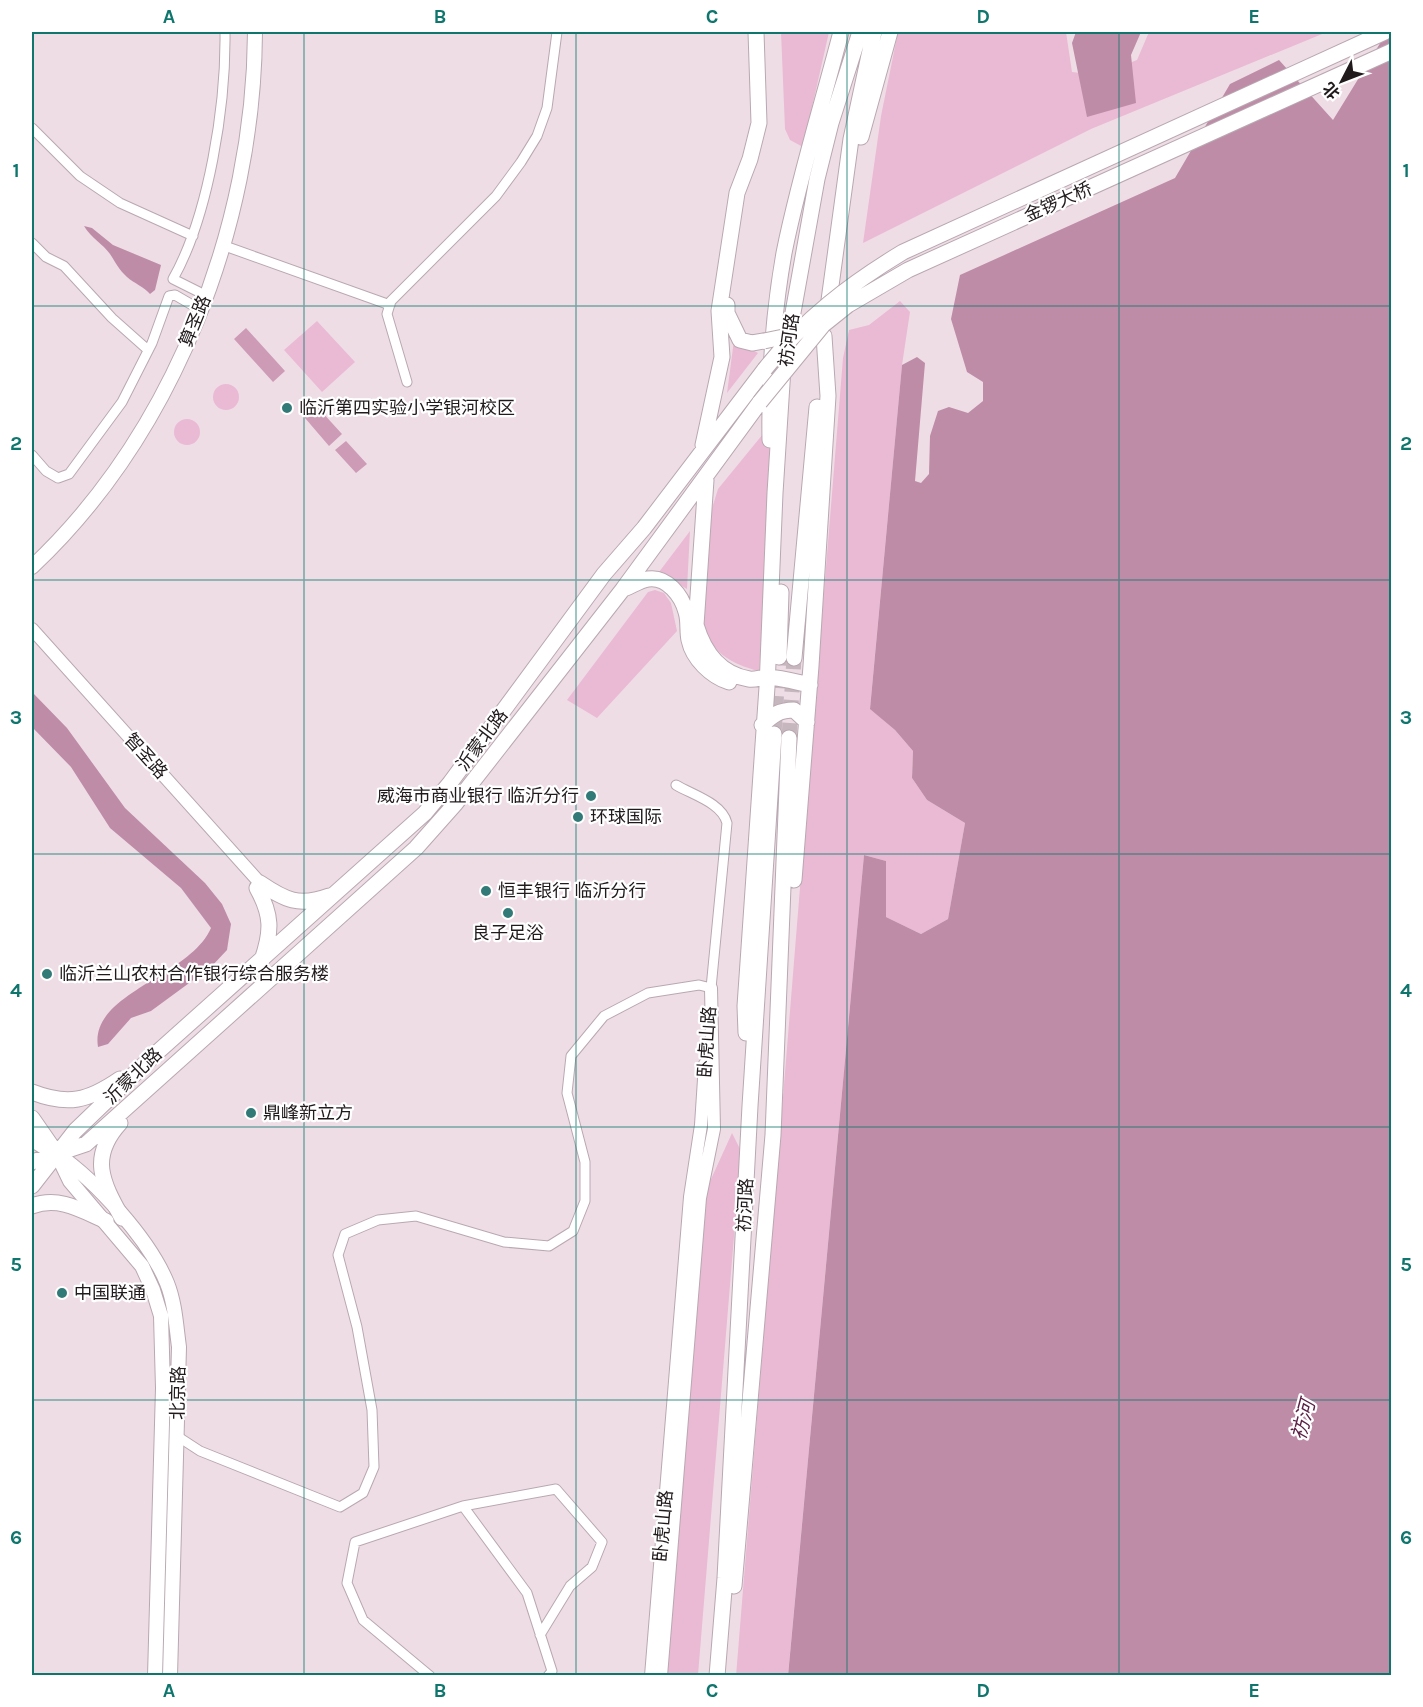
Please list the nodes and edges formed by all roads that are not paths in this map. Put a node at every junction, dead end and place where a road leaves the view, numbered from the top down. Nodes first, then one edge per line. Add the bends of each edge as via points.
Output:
1 (225, 32) edge
2 (248, 32) edge
3 (255, 32) edge
4 (557, 32) edge
5 (756, 32) edge
6 (764, 32) edge
7 (841, 32) edge
8 (860, 32) edge
9 (874, 32) edge
10 (890, 32) edge
11 (1385, 32) edge
12 (1392, 51) edge
13 (32, 128) edge
14 (810, 145) junction
15 (193, 236) junction
16 (32, 243) edge
17 (222, 245) junction
18 (804, 252) junction
19 (832, 266) junction
20 (196, 299) junction
21 (390, 305) junction
22 (797, 330) junction
23 (824, 336) junction
24 (148, 350) junction
25 (784, 362) junction
26 (406, 382) dead end
27 (760, 402) joint
28 (702, 451) junction
29 (32, 455) edge
30 (706, 478) junction
31 (32, 557) edge
32 (772, 564) junction
33 (32, 567) edge
34 (623, 589) junction
35 (32, 629) edge
36 (32, 637) edge
37 (779, 657) tunnel mouth
38 (794, 658) tunnel mouth
39 (767, 682) junction
40 (810, 685) junction
41 (807, 722) junction
42 (775, 732) junction
43 (676, 786) dead end
44 (259, 885) junction
45 (337, 892) junction
46 (262, 960) junction
47 (711, 988) junction
48 (152, 1057) junction
49 (158, 1081) junction
50 (32, 1092) edge
51 (32, 1118) edge
52 (772, 1135) junction
53 (32, 1140) edge
54 (57, 1154) junction
55 (32, 1162) edge
56 (32, 1186) edge
57 (32, 1206) edge
58 (122, 1218) junction
59 (106, 1221) junction
60 (177, 1436) junction
61 (463, 1506) junction
62 (725, 1578) junction
63 (540, 1635) junction
64 (155, 1676) edge
65 (170, 1676) edge
66 (430, 1676) edge
67 (548, 1676) edge
68 (651, 1676) edge
69 (661, 1676) edge
70 (708, 1676) edge
71 (717, 1676) edge
72 (727, 1676) edge

1 - 15 street via 226,68 215,148
2 - 20 main road, 算圣路 via 244,105 233,164
3 - 17 main road, 算圣路 via 251,106
4 - 21 street via 547,108 537,136 496,196
5 - 28 main road via 759,123 737,193 719,311 722,357
6 - 22 main road, bridge via 766,125 741,192 727,314 740,340 752,343
7 - 14 main road
8 - 18 main road, 祊河路 via 831,123
9 - 19 main road, 祊河路 via 851,138
10 - 19 main road, 祊河路
11 - 22 main road, 金锣大桥, bridge via 903,252 837,295
12 - 27 main road, 金锣大桥, bridge via 873,289 823,325
13 - 15 street via 80,176 120,203
14 - 18 main road
14 - 32 main road via 784,254 769,386
15 - 20 street via 174,279
16 - 24 street via 46,257 64,266
17 - 21 street
17 - 33 main road, 算圣路 via 194,328 161,397 113,472
18 - 25 main road, 祊河路
19 - 23 main road, 祊河路
20 - 24 street via 169,296
20 - 31 main road, 算圣路 via 173,356 132,429 107,468
21 - 26 street via 387,314
22 - 28 main road, 沂蒙北路, bridge
23 - 38 main road, 祊河路
23 - 40 main road via 828,396
24 - 29 street via 122,402 69,474 58,478
25 - 32 main road
25 - 37 main road, 祊河路
27 - 30 main road, 沂蒙北路
28 - 45 main road, 沂蒙北路 via 604,574 450,783 424,813
30 - 34 main road, 沂蒙北路
30 - 39 main road via 696,616 700,640 707,654 731,673
32 - 39 main road
34 - 39 main road via 648,578 666,583 681,596 689,641 699,661 722,680
34 - 49 main road, 沂蒙北路 via 456,803 416,848
35 - 44 street, 智圣路
36 - 44 street, 智圣路
39 - 40 main road
39 - 42 main road
40 - 41 main road
41 - 42 main road via 794,710 783,710 777,712
41 - 52 main road
42 - 52 main road, 祊河路
42 - 62 main road, 祊河路 via 745,1006 750,1106
43 - 47 street via 717,807 727,823
44 - 45 main road via 300,902 312,902
44 - 46 main road via 268,908 269,931
45 - 46 main road, 沂蒙北路
46 - 48 main road, 沂蒙北路
47 - 60 street via 699,985 648,993 604,1016 571,1056 567,1093 585,1162 585,1201 573,1231 549,1246 504,1242 416,1216 378,1220 345,1234 338,1255 357,1327 372,1410 374,1467 363,1492 340,1507 200,1451
47 - 68 street, 卧虎山路
47 - 69 street, 卧虎山路 via 714,1129 700,1198
48 - 50 main road via 108,1087 75,1100 64,1102
48 - 54 main road, 沂蒙北路 via 75,1131
49 - 54 main road, 沂蒙北路 via 86,1144
49 - 58 main road via 109,1134 103,1150 103,1185
51 - 54 main road, 北京路
52 - 72 main road, 祊河路
53 - 54 main road, 北京路
54 - 55 main road, 沂蒙北路
54 - 56 main road, 沂蒙北路
54 - 58 main road, 北京路 via 81,1171
54 - 59 main road, 北京路 via 70,1181
57 - 59 main road via 42,1202 67,1203
58 - 60 main road, 北京路 via 155,1259 175,1314 179,1347
59 - 64 main road, 北京路 via 142,1266 161,1316 163,1388
60 - 65 main road, 北京路
61 - 63 street via 527,1593
61 - 63 street via 556,1489 602,1542 592,1567 570,1587
61 - 66 street via 355,1542 346,1582 363,1620
62 - 70 main road
62 - 71 main road, 祊河路
63 - 67 street via 552,1671

